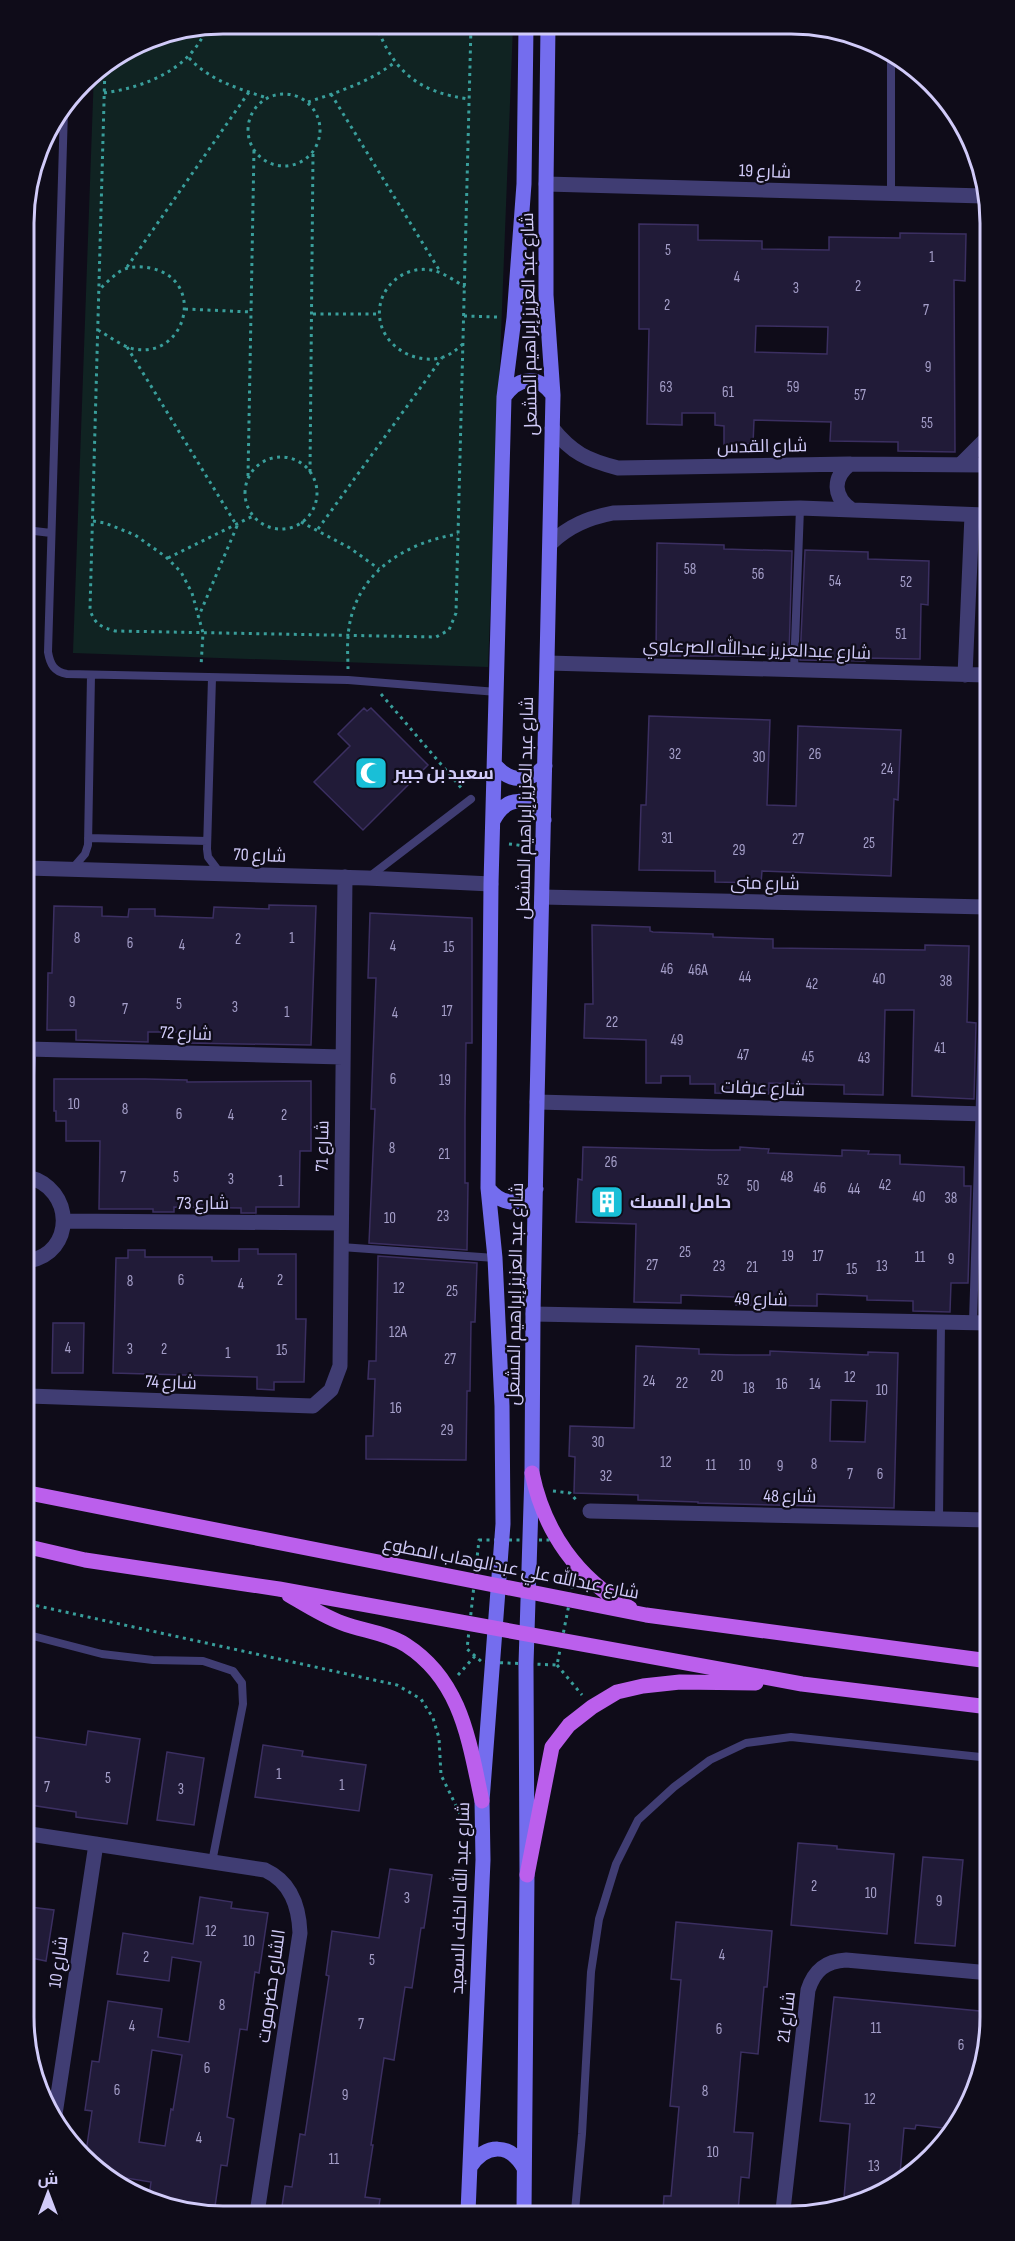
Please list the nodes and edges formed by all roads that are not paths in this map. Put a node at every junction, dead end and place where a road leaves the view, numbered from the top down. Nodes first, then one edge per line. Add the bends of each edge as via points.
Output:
1 (526, 34) edge
2 (548, 34) edge
3 (891, 63) edge
4 (64, 124) edge
5 (546, 184) junction
6 (891, 194) junction
7 (978, 196) edge
8 (554, 395) junction
9 (504, 397) junction
10 (552, 428) junction
11 (980, 445) edge
12 (850, 464) junction
13 (961, 464) junction
14 (980, 465) edge
15 (800, 508) junction
16 (852, 510) junction
17 (979, 515) edge
18 (35, 531) edge
19 (51, 533) junction
20 (551, 543) junction
21 (548, 663) junction
22 (794, 670) junction
23 (91, 675) junction
24 (965, 675) junction
25 (980, 675) edge
26 (212, 678) junction
27 (497, 692) junction
28 (495, 765) junction
29 (545, 766) junction
30 (471, 799) road end
31 (544, 820) junction
32 (493, 821) junction
33 (88, 838) junction
34 (207, 841) junction
35 (35, 868) edge
36 (72, 869) junction
37 (220, 874) junction
38 (345, 877) junction
39 (367, 878) junction
40 (491, 884) junction
41 (542, 897) junction
42 (980, 907) edge
43 (35, 1049) edge
44 (343, 1057) junction
45 (537, 1101) junction
46 (980, 1114) edge
47 (34, 1179) edge
48 (488, 1188) junction
49 (536, 1189) junction
50 (64, 1221) junction
51 (341, 1223) junction
52 (341, 1247) junction
53 (495, 1258) junction
54 (34, 1260) edge
55 (532, 1314) junction
56 (941, 1322) junction
57 (980, 1322) edge
58 (34, 1396) edge
59 (313, 1406) joint
60 (532, 1473) junction
61 (34, 1494) edge
62 (590, 1511) road end
63 (939, 1518) junction
64 (980, 1520) edge
65 (34, 1548) edge
66 (499, 1585) junction
67 (279, 1589) junction
68 (530, 1592) junction
69 (646, 1615) junction
70 (495, 1628) junction
71 (527, 1634) junction
72 (34, 1636) edge
73 (980, 1660) edge
74 (802, 1684) junction
75 (980, 1706) edge
76 (980, 1757) edge
77 (482, 1801) junction
78 (34, 1835) edge
79 (96, 1845) junction
80 (212, 1862) junction
81 (527, 1875) junction
82 (980, 1972) edge
83 (56, 2105) edge
84 (470, 2167) junction
85 (524, 2168) junction
86 (258, 2206) edge
87 (468, 2206) edge
88 (524, 2206) edge
89 (575, 2206) edge
90 (783, 2206) edge

1 - 9 main road, شارع عبد العزيز إبراهيم المشعل via 524,184
2 - 5 main road, شارع عبد العزيز إبراهيم المشعل
3 - 6 lane
4 - 19 lane
5 - 6 street, شارع 19
5 - 8 main road, شارع عبد العزيز إبراهيم المشعل via 546,295
6 - 7 street, شارع 19
8 - 9 main road via 547,387 528,380 510,388
8 - 10 main road, شارع عبد العزيز إبراهيم المشعل
9 - 27 main road, شارع عبد العزيز إبراهيم المشعل
10 - 12 street, شارع القدس via 579,454 618,468
10 - 20 main road, شارع عبد العزيز إبراهيم المشعل
11 - 13 street
12 - 13 street, شارع القدس
12 - 16 street via 836,487 838,496
13 - 14 street, شارع القدس
15 - 16 street
15 - 20 street via 613,513 574,525
15 - 22 lane
16 - 17 street
17 - 24 street
18 - 19 lane
19 - 23 lane via 50,660 61,673
20 - 21 main road, شارع عبد العزيز إبراهيم المشعل
21 - 22 street, شارع عبدالعزيز عبدالله الصرعاوي
21 - 29 main road, شارع عبد العزيز إبراهيم المشعل
22 - 24 street, شارع عبدالعزيز عبدالله الصرعاوي
23 - 26 lane
23 - 33 lane
24 - 25 street, شارع عبدالعزيز عبدالله الصرعاوي
26 - 27 lane via 348,680
26 - 34 lane
27 - 28 main road, شارع عبد العزيز إبراهيم المشعل
28 - 29 main road via 501,772 519,779 538,773
28 - 32 main road, شارع عبد العزيز إبراهيم المشعل
29 - 31 main road, شارع عبد العزيز إبراهيم المشعل
30 - 39 lane
31 - 32 main road via 530,803 518,801 498,811
31 - 41 main road, شارع عبد العزيز إبراهيم المشعل
32 - 40 main road, شارع عبد العزيز إبراهيم المشعل
33 - 34 lane
33 - 36 lane via 85,854
34 - 37 lane via 208,857
35 - 36 street, شارع 70
36 - 37 street, شارع 70
37 - 38 street, شارع 70
38 - 39 street, شارع 70
38 - 44 street, شارع 71
39 - 40 street, شارع 70
40 - 48 main road, شارع عبد العزيز إبراهيم المشعل
41 - 42 street, شارع منى
41 - 45 main road, شارع عبد العزيز إبراهيم المشعل
43 - 44 street, شارع 72
44 - 51 street, شارع 71
45 - 46 street, شارع عرفات
45 - 49 main road, شارع عبد العزيز إبراهيم المشعل
47 - 50 street via 53,1190 62,1204
48 - 49 main road via 494,1196 513,1203 523,1201
48 - 53 main road, شارع عبد العزيز إبراهيم المشعل
49 - 55 main road, شارع عبد العزيز إبراهيم المشعل
50 - 51 street, شارع 73
50 - 54 street via 51,1251
51 - 52 street, شارع 71
52 - 53 lane
52 - 59 street, شارع 71 via 340,1366 331,1390
53 - 66 main road, شارع عبد العزيز إبراهيم المشعل via 502,1417
55 - 56 street, شارع 49
55 - 60 main road, شارع عبد العزيز إبراهيم المشعل
56 - 57 street, شارع 49
56 - 63 lane
58 - 59 street, شارع 74
60 - 68 main road, شارع عبد العزيز إبراهيم المشعل
60 - 69 main road via 553,1532 567,1555 611,1596
61 - 66 main road, شارع عبدالله علي عبدالوهاب المطوع
62 - 63 street, شارع 48
63 - 64 street, شارع 48
65 - 67 main road via 103,1563
66 - 68 main road, شارع عبدالله علي عبدالوهاب المطوع
66 - 70 main road, شارع عبد الله الخلف السعيد
67 - 70 main road
67 - 77 main road via 341,1623 406,1645 433,1668 448,1686 463,1718
68 - 69 main road, شارع عبدالله علي عبدالوهاب المطوع
68 - 71 main road
69 - 73 main road, شارع عبدالله علي عبدالوهاب المطوع
70 - 71 main road
70 - 77 main road, شارع عبد الله الخلف السعيد
71 - 74 main road
71 - 81 main road
72 - 80 lane via 102,1654 203,1661 233,1671 242,1683 243,1704
74 - 75 main road
74 - 81 main road via 661,1684 617,1692 592,1707 569,1725 552,1747
76 - 89 lane via 792,1737 746,1743 710,1760 638,1820 615,1864 599,1919 591,1971
77 - 84 main road, شارع عبد الله الخلف السعيد
78 - 79 street, الشارع حضرموت
79 - 80 street, الشارع حضرموت
79 - 83 street, شارع 10
80 - 86 street, الشارع حضرموت via 276,1875 292,1894 299,1918 300,1933
81 - 85 main road
82 - 90 street, شارع 21 via 846,1960 836,1960 818,1971 808,1990
84 - 85 main road via 476,2157 498,2148 509,2151
84 - 87 main road, شارع عبد الله الخلف السعيد
85 - 88 main road

